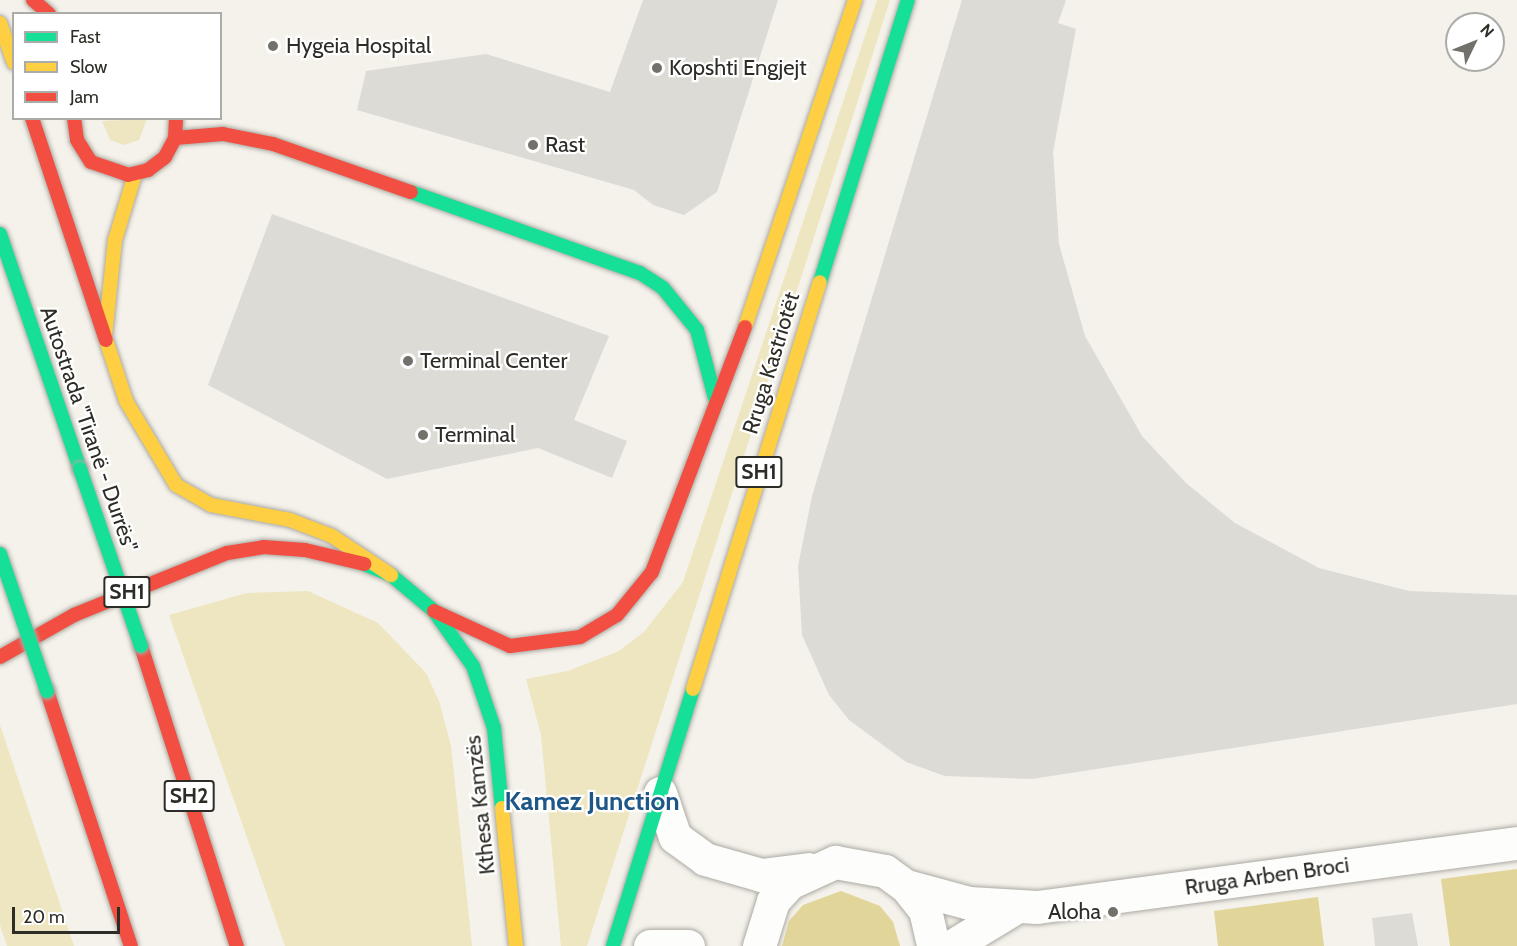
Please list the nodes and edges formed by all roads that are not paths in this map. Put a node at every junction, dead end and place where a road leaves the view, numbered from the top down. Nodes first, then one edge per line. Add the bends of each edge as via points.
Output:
1 (33, 0) edge
2 (855, 0) edge
3 (908, 0) edge
4 (47, 12) edge
5 (0, 23) edge
6 (12, 57) edge
7 (33, 120) edge
8 (74, 120) edge
9 (176, 120) edge
10 (175, 138) junction
11 (135, 174) junction
12 (0, 234) edge
13 (105, 336) junction
14 (715, 398) junction
15 (0, 554) edge
16 (391, 575) junction
17 (434, 611) junction
18 (0, 657) edge
19 (660, 793) junction
20 (1517, 843) edge
21 (811, 869) junction
22 (906, 886) junction
23 (1016, 907) junction
24 (131, 946) edge
25 (237, 946) edge
26 (516, 946) edge
27 (613, 946) edge
28 (651, 946) edge
29 (688, 946) edge
30 (759, 946) edge
31 (933, 946) edge
32 (952, 946) edge

1 - 4 main road
2 - 14 main road, Rruga Kastriotët / SH1 via 786,217
3 - 19 main road, Rruga Kastriotët / SH1
5 - 6 main road
7 - 13 main road
8 - 11 main road via 77,140 91,162 108,172
9 - 10 main road
10 - 11 main road via 160,162
10 - 14 main road via 223,134 273,144 640,273 663,288 697,330
11 - 13 main road via 115,240
12 - 25 main road, Autostrada "Tiranë - Durrës" / SH2, bridge via 141,646
13 - 16 main road via 136,423 176,485 211,505 290,520 332,536
14 - 17 main road, Rruga Kastriotët / SH1 via 652,572 617,615 580,637 510,646
15 - 24 main road, bridge
16 - 17 main road, Kthesa Kamzës / SH1
16 - 18 main road, Kthesa Kamzës / SH1 via 341,555 305,549 263,547 227,554 74,615
17 - 26 main road, Kthesa Kamzës / SH1 via 473,666 494,728
19 - 21 street, Rruga Arben Broci via 675,837 705,859 761,875
19 - 27 main road, Rruga Kastriotët / SH1
20 - 23 street, Rruga Arben Broci
21 - 22 street, Rruga Arben Broci via 861,863
21 - 30 street via 773,901
22 - 23 street, Rruga Arben Broci via 969,903
22 - 31 street, Rruga Arben Broci via 925,910
23 - 32 street, Rruga Arben Broci
28 - 29 street

